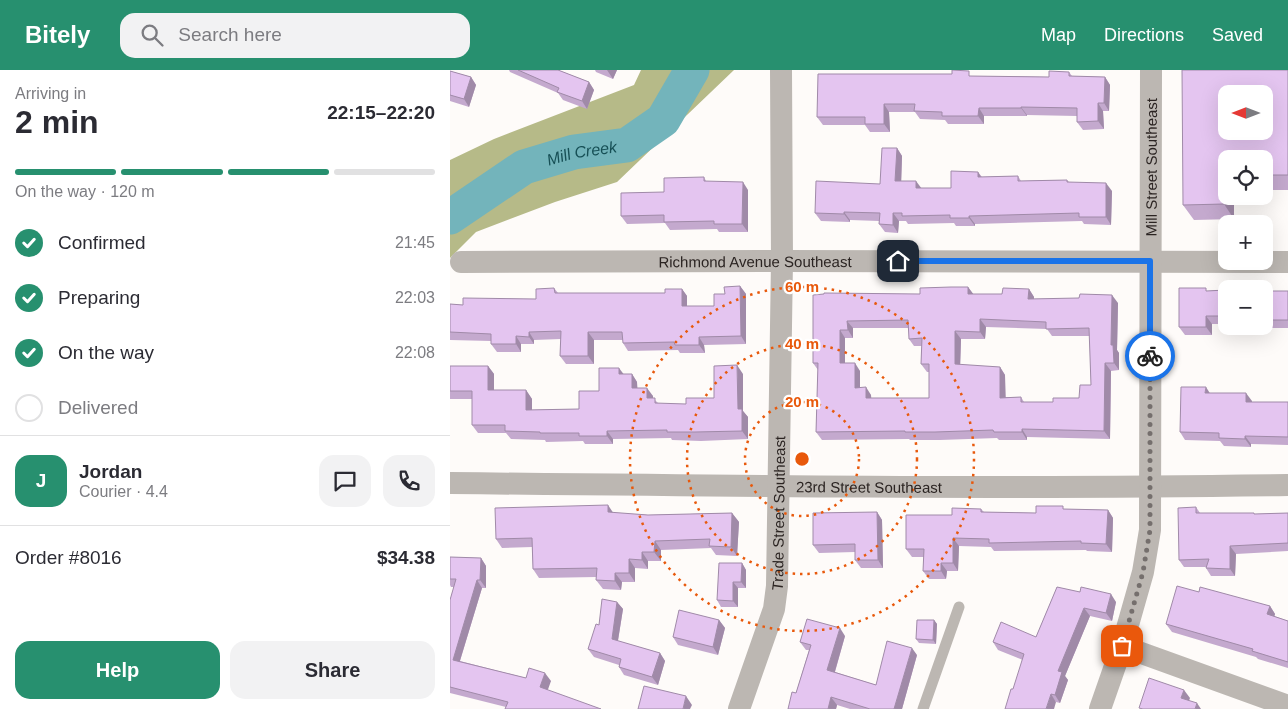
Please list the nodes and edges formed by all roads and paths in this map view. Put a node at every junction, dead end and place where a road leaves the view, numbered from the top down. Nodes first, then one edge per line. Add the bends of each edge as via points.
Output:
1 (781, 70) edge
2 (1151, 70) edge
3 (782, 261) junction
4 (1150, 261) junction
5 (462, 262) dead end
6 (1288, 262) edge
7 (450, 483) edge
8 (1288, 485) edge
9 (778, 486) junction
10 (1149, 487) junction
11 (958, 607) dead end
12 (1122, 646) junction
13 (1288, 706) edge
14 (739, 709) edge
15 (923, 709) edge
16 (1100, 709) edge

1 - 3 street, Trade Street Southeast
2 - 4 street, Mill Street Southeast
3 - 4 street, Richmond Avenue Southeast
3 - 5 street, Richmond Avenue Southeast
3 - 9 street, Trade Street Southeast
4 - 6 street, Richmond Avenue Southeast
4 - 10 street, Mill Street Southeast
7 - 9 street, 23rd Street Southeast
8 - 10 street, 23rd Street Southeast
9 - 10 street, 23rd Street Southeast
9 - 14 street, Trade Street Southeast via 776,598
10 - 12 street, Mill Street Southeast via 1150,530 1143,572
11 - 15 lane
12 - 13 street
12 - 16 street, Mill Street Southeast

